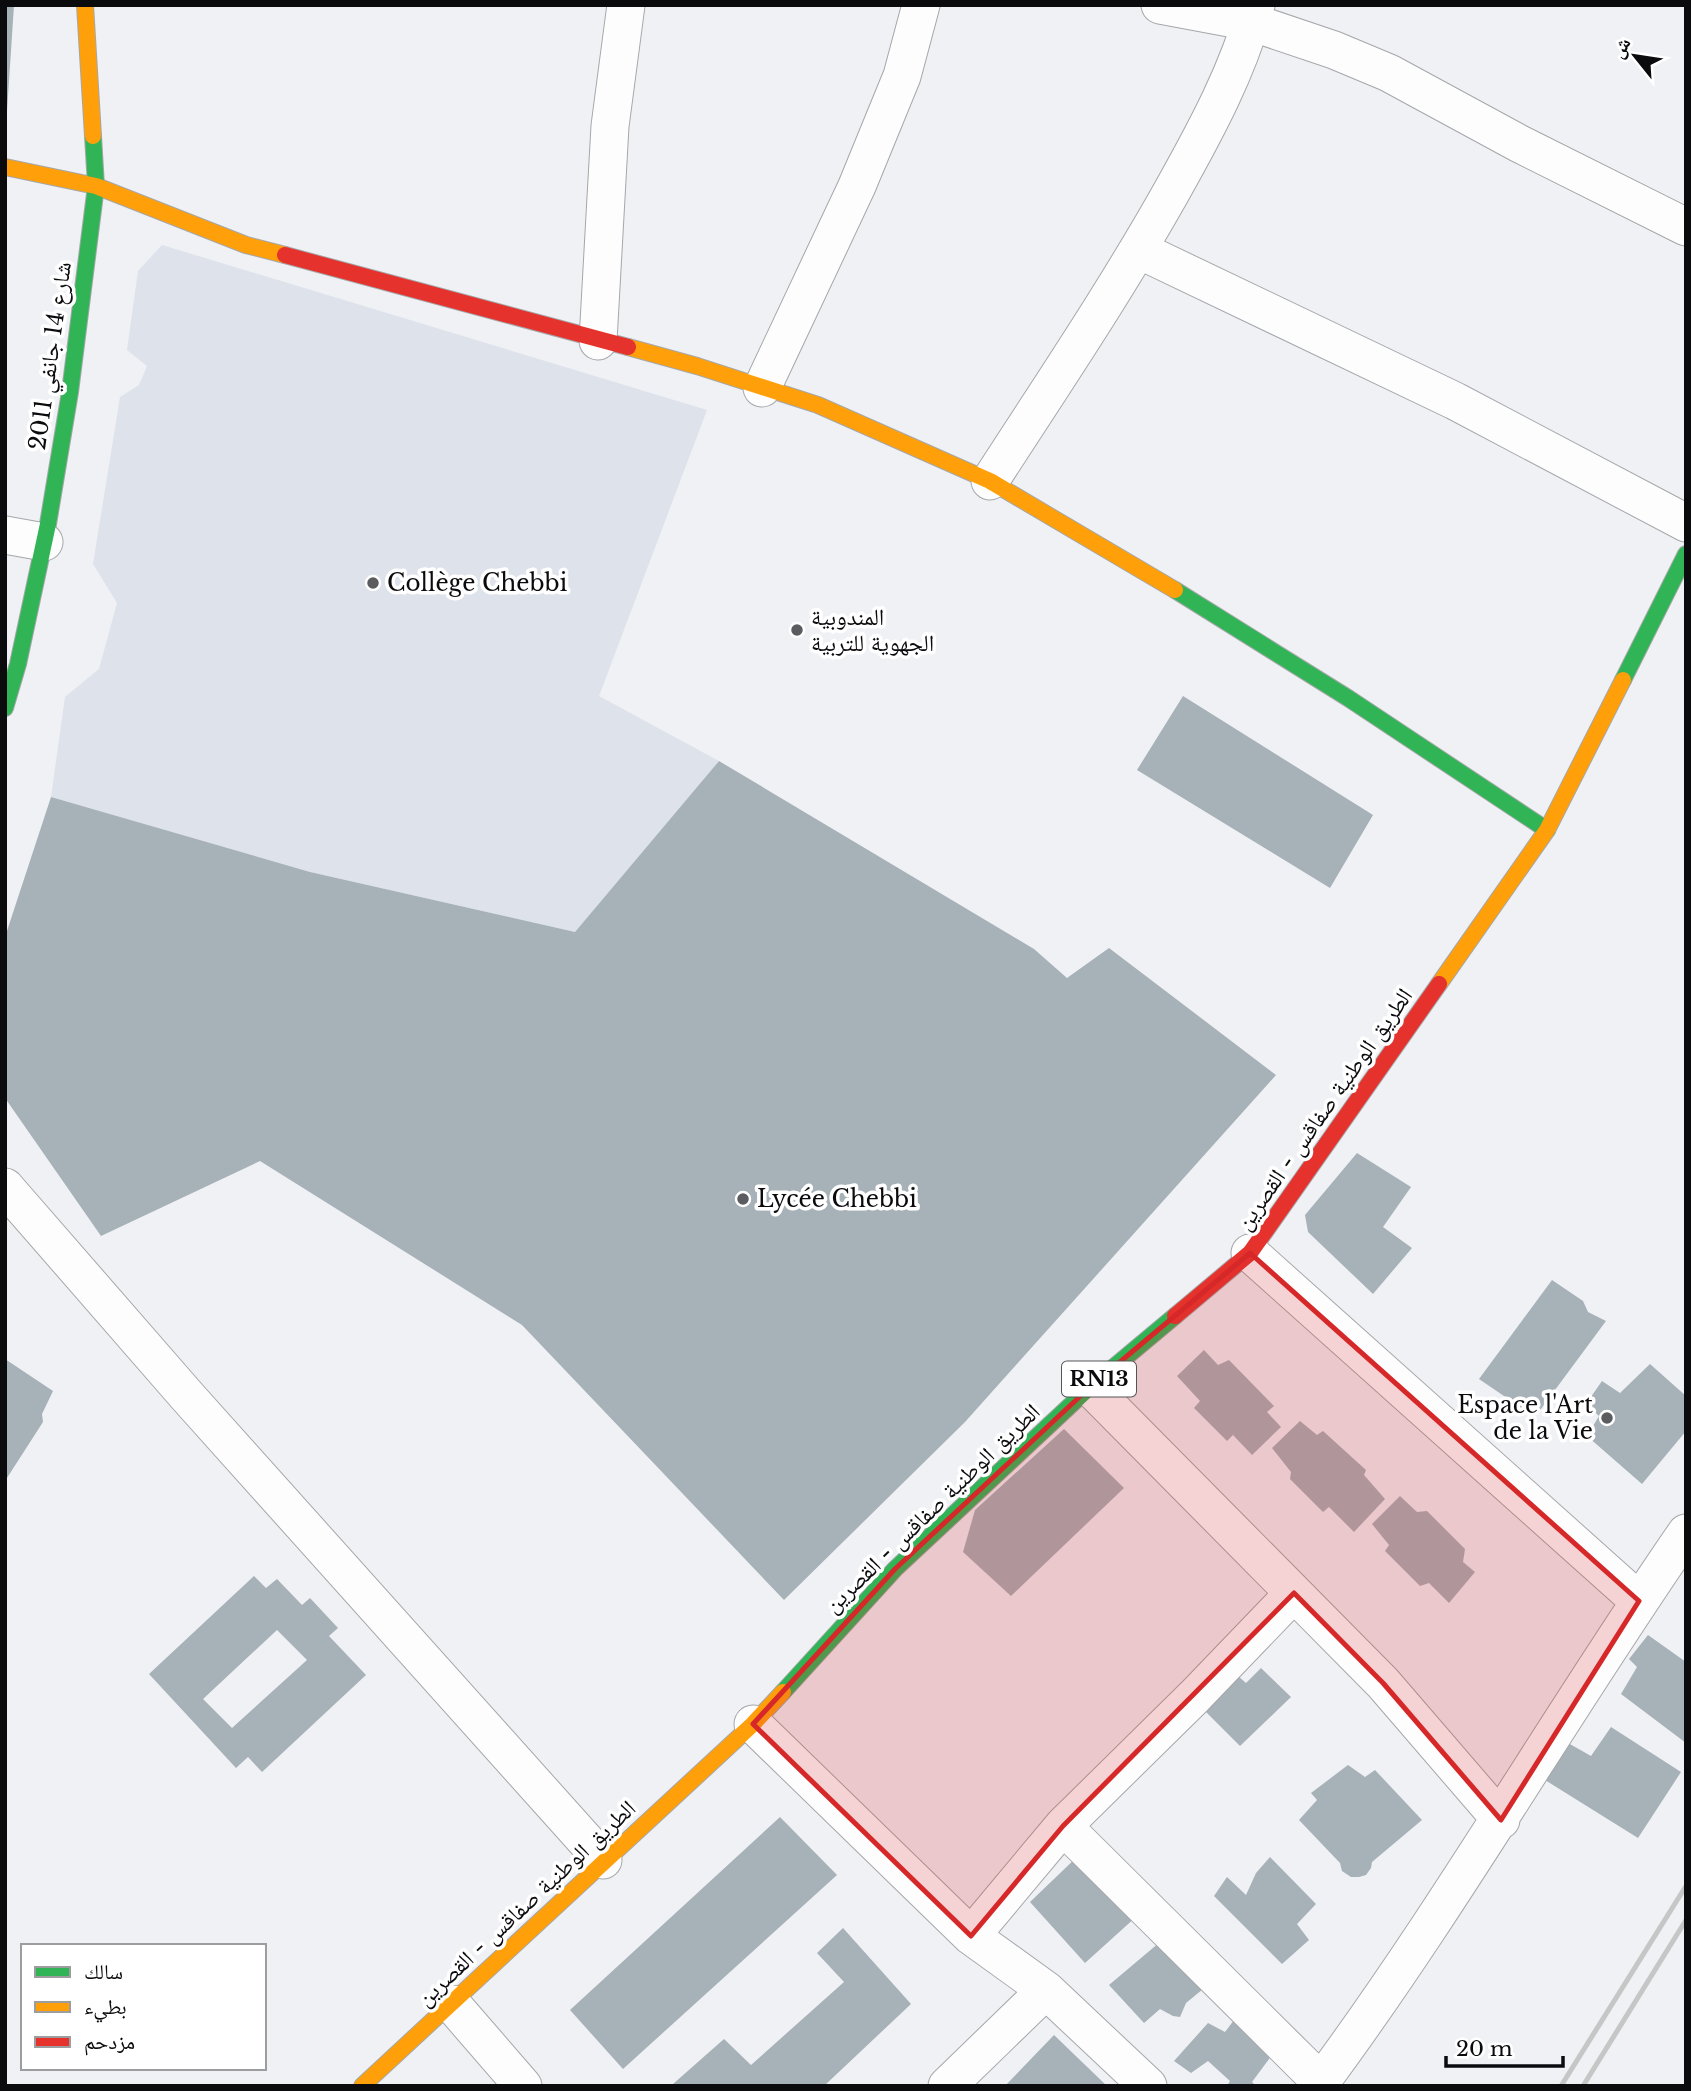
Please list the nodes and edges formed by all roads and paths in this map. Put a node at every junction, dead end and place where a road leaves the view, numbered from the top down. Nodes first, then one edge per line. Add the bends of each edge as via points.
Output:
1 (85, 5) edge
2 (626, 5) edge
3 (921, 5) edge
4 (1160, 5) edge
5 (1253, 14) edge
6 (5, 167) edge
7 (96, 186) junction
8 (1686, 227) edge
9 (1139, 250) junction
10 (598, 341) junction
11 (762, 388) junction
12 (990, 481) junction
13 (1686, 523) edge
14 (5, 535) edge
15 (44, 542) junction
16 (1686, 554) edge
17 (5, 708) edge
18 (1547, 830) junction
19 (5, 1186) edge
20 (1250, 1253) junction
21 (1090, 1387) junction
22 (1686, 1533) edge
23 (1294, 1593) junction
24 (1639, 1601) junction
25 (753, 1724) junction
26 (1501, 1820) junction
27 (1063, 1826) junction
28 (603, 1860) junction
29 (971, 1936) junction
30 (1046, 1990) junction
31 (452, 2004) junction
32 (1320, 2084) edge
33 (362, 2086) edge
34 (523, 2086) edge
35 (947, 2086) edge
36 (1148, 2086) edge

1 - 7 main road, شارع 14 جانفي 2011
2 - 10 street via 610,127
3 - 11 street via 902,76 857,186
4 - 5 street
5 - 8 street via 1389,73
5 - 9 street via 1225,92
6 - 7 main road
7 - 10 main road via 246,245
7 - 15 main road, شارع 14 جانفي 2011
9 - 12 street
9 - 13 street via 1455,401
10 - 11 main road
11 - 12 main road via 818,405
12 - 18 main road via 1259,642
14 - 15 street
15 - 17 main road, شارع 14 جانفي 2011
16 - 18 main road, الطريق الوطنية صفاقس - القصرين / RN13
18 - 20 main road, الطريق الوطنية صفاقس - القصرين / RN13
19 - 28 street
20 - 21 main road, الطريق الوطنية صفاقس - القصرين / RN13
20 - 24 street
21 - 23 street
21 - 25 main road, الطريق الوطنية صفاقس - القصرين / RN13 via 895,1569
22 - 24 street
23 - 26 street via 1383,1683
23 - 27 street
24 - 26 street
25 - 28 main road, الطريق الوطنية صفاقس - القصرين / RN13
25 - 29 street
26 - 32 street
27 - 29 street
27 - 32 street
28 - 31 main road, الطريق الوطنية صفاقس - القصرين / RN13
29 - 30 street
30 - 35 street
30 - 36 street
31 - 33 main road, الطريق الوطنية صفاقس - القصرين / RN13
31 - 34 street

